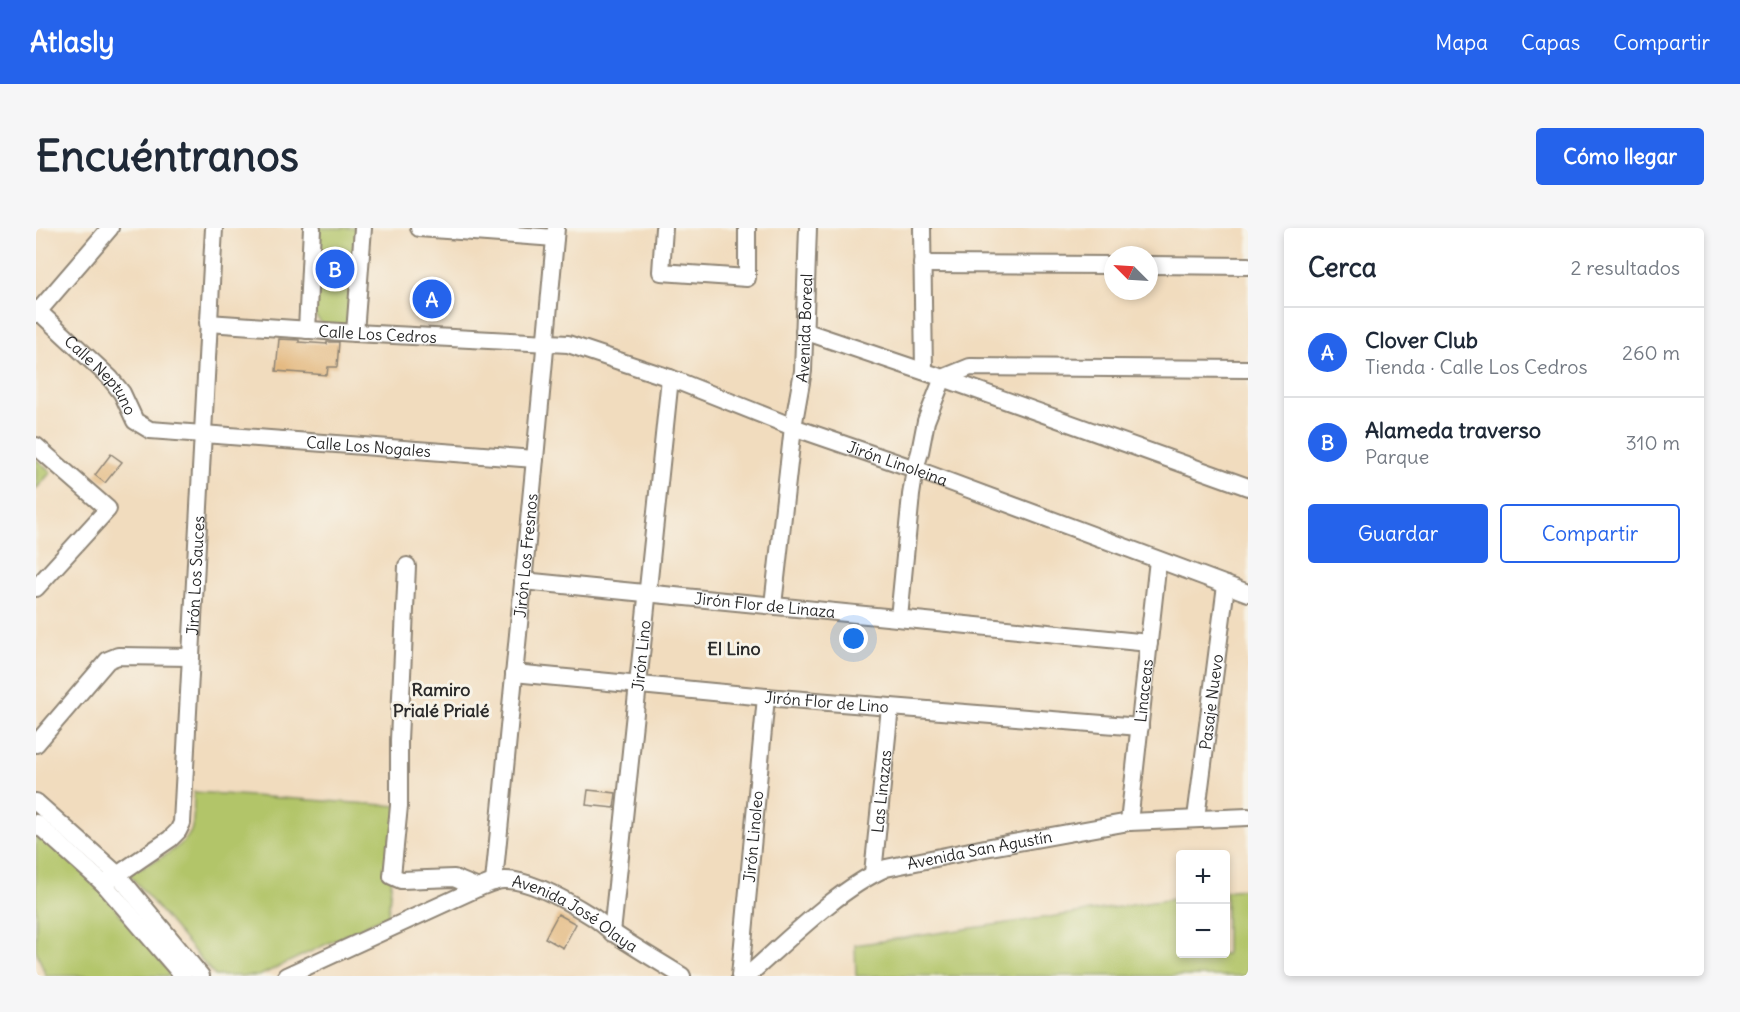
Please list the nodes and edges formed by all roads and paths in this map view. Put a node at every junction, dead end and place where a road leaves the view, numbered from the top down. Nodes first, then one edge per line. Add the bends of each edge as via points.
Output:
1 (110, 228) edge
2 (214, 228) edge
3 (312, 228) edge
4 (363, 228) edge
5 (419, 228) edge
6 (664, 228) edge
7 (747, 228) edge
8 (808, 228) edge
9 (922, 228) edge
10 (555, 233) edge
11 (922, 264) junction
12 (1104, 265) edge
13 (1158, 265) edge
14 (1248, 266) edge
15 (37, 312) edge
16 (208, 323) junction
17 (307, 330) junction
18 (804, 331) junction
19 (355, 333) junction
20 (546, 344) junction
21 (1248, 369) edge
22 (924, 371) junction
23 (670, 378) junction
24 (943, 378) junction
25 (793, 428) junction
26 (204, 435) junction
27 (36, 446) edge
28 (535, 459) junction
29 (915, 469) junction
30 (1248, 487) edge
31 (1158, 560) junction
32 (407, 566) dead end
33 (523, 581) junction
34 (1226, 585) junction
35 (36, 588) edge
36 (648, 593) junction
37 (1248, 593) edge
38 (773, 605) junction
39 (900, 618) junction
40 (1149, 643) junction
41 (191, 657) junction
42 (514, 673) junction
43 (638, 685) junction
44 (766, 698) junction
45 (890, 707) junction
46 (1140, 727) junction
47 (36, 744) edge
48 (36, 802) edge
49 (1248, 817) edge
50 (1196, 818) junction
51 (1130, 822) junction
52 (36, 823) edge
53 (873, 873) junction
54 (110, 879) junction
55 (486, 885) junction
56 (612, 933) junction
57 (183, 976) edge
58 (201, 976) edge
59 (286, 976) edge
60 (682, 976) edge
61 (740, 976) edge
62 (747, 976) edge

1 - 15 street
2 - 16 street, Jirón Los Sauces
3 - 17 street
4 - 19 street
5 - 10 street
6 - 7 street via 661,272 747,278
8 - 18 street, Avenida Boreal
9 - 11 street
10 - 20 street, Jirón Los Fresnos
11 - 12 street
11 - 22 street
13 - 14 street
15 - 26 street, Calle Neptuno via 110,378 141,426
16 - 17 street, Calle Los Cedros
16 - 26 street, Jirón Los Sauces
17 - 19 street, Calle Los Cedros
18 - 22 street
18 - 25 street, Avenida Boreal via 803,371
19 - 20 street, Calle Los Cedros
20 - 23 street, Jirón Linoleina via 568,344
20 - 28 street, Jirón Los Fresnos
21 - 24 street via 970,367
22 - 24 street
23 - 25 street, Jirón Linoleina
23 - 36 street, Jirón Lino
24 - 29 street via 926,421
24 - 30 street
25 - 29 street, Jirón Linoleina
25 - 38 street
26 - 28 street, Calle Los Nogales
26 - 41 street, Jirón Los Sauces
27 - 35 street via 108,509
28 - 33 street, Jirón Los Fresnos
29 - 31 street, Jirón Linoleina
29 - 39 street
31 - 34 street, Jirón Linoleina
31 - 40 street, Linaceas
32 - 55 street via 399,806 392,876 401,880 454,878
33 - 36 street, Jirón Flor de Linaza
33 - 42 street, Jirón Los Fresnos
34 - 37 street, Jirón Linoleina
34 - 50 street, Pasaje Nuevo
36 - 38 street, Jirón Flor de Linaza
36 - 43 street, Jirón Lino
38 - 39 street, Jirón Flor de Linaza
39 - 40 street, Jirón Flor de Linaza
40 - 46 street, Linaceas
41 - 47 street via 118,656 108,660
41 - 54 street, Jirón Los Sauces via 182,823 170,839
42 - 43 street, Jirón Flor de Lino
42 - 55 street, Jirón Los Fresnos
43 - 44 street, Jirón Flor de Lino
43 - 56 street, Jirón Lino
44 - 45 street, Jirón Flor de Lino
44 - 61 street, Jirón Linoleo
45 - 46 street, Jirón Flor de Lino
45 - 53 street, Las Linazas
46 - 51 street, Linaceas
48 - 54 street
49 - 50 street, Avenida San Agustín
50 - 51 street, Avenida San Agustín
51 - 53 street, Avenida San Agustín
52 - 54 street
53 - 62 street, Avenida San Agustín via 830,904
54 - 57 street
54 - 58 street
55 - 56 street, Avenida José Olaya via 518,881 541,889 595,918
55 - 59 street
56 - 60 street, Avenida José Olaya

